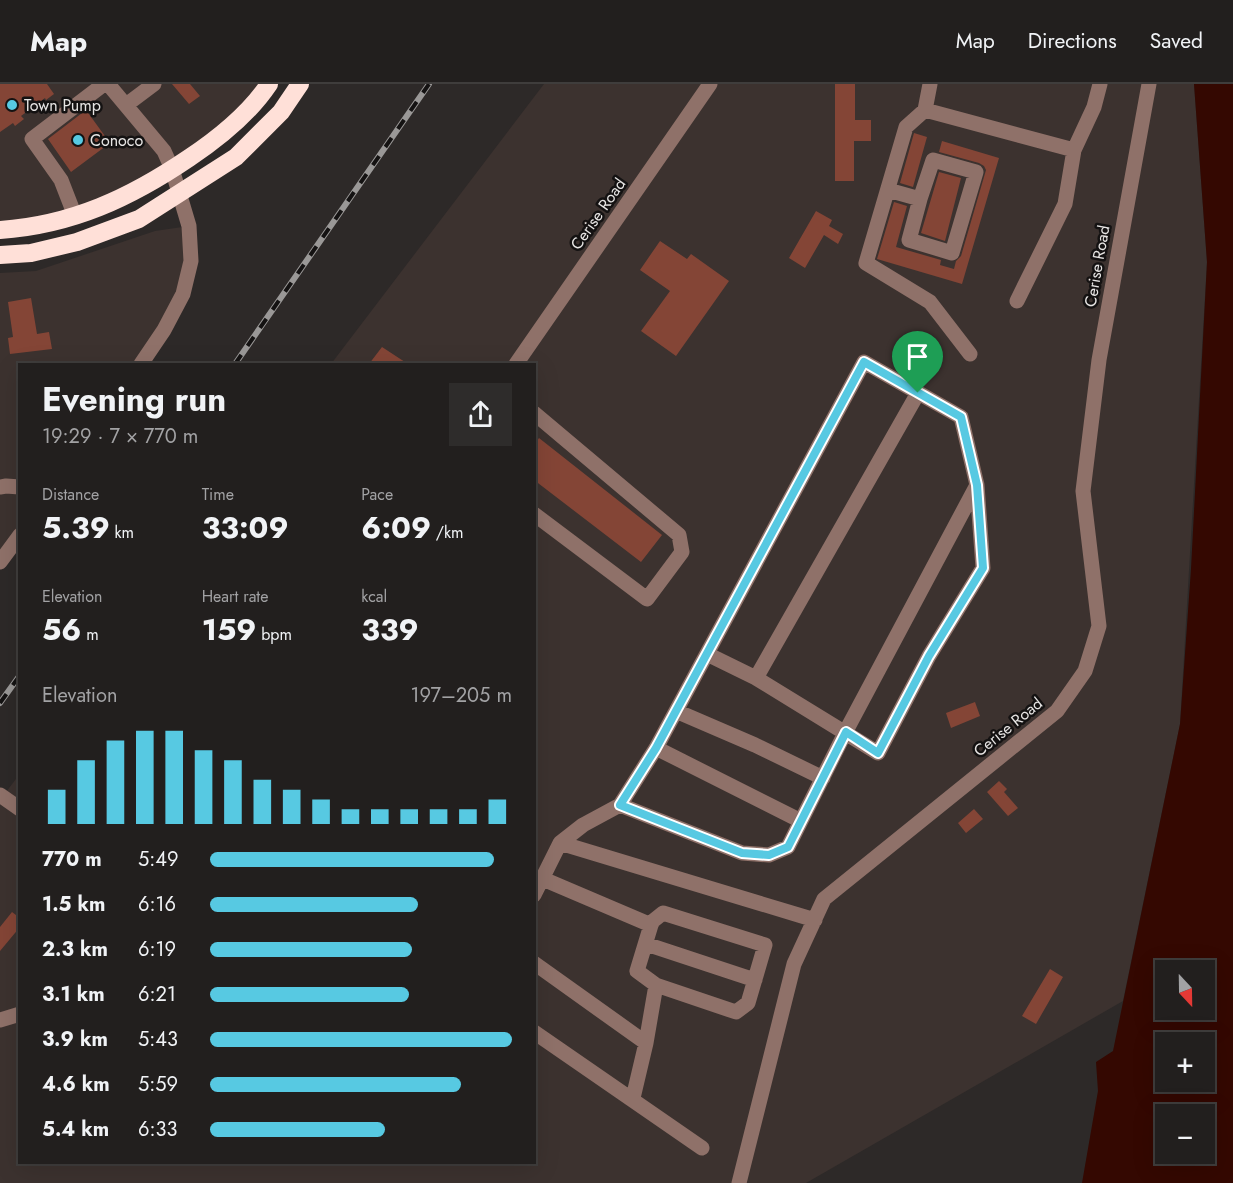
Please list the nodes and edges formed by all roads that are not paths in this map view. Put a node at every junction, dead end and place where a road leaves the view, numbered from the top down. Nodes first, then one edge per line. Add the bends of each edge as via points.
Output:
1 (106, 84) edge
2 (154, 84) edge
3 (269, 84) edge
4 (300, 84) edge
5 (710, 84) edge
6 (930, 84) edge
7 (1100, 84) edge
8 (1149, 84) edge
9 (126, 105) junction
10 (925, 110) junction
11 (1074, 150) junction
12 (172, 169) junction
13 (888, 190) junction
14 (180, 194) junction
15 (920, 199) junction
16 (75, 216) junction
17 (0, 230) edge
18 (0, 255) edge
19 (1017, 301) dead end
20 (970, 354) dead end
21 (142, 363) edge
22 (517, 363) edge
23 (918, 393) junction
24 (536, 415) edge
25 (977, 485) junction
26 (18, 486) edge
27 (0, 488) edge
28 (536, 516) edge
29 (18, 538) edge
30 (0, 562) edge
31 (707, 654) junction
32 (756, 678) junction
33 (676, 711) junction
34 (846, 732) junction
35 (656, 748) junction
36 (823, 777) junction
37 (0, 795) edge
38 (620, 805) junction
39 (18, 808) edge
40 (801, 821) junction
41 (560, 843) junction
42 (543, 879) junction
43 (536, 891) edge
44 (815, 920) junction
45 (651, 925) junction
46 (646, 944) junction
47 (536, 964) edge
48 (755, 981) junction
49 (656, 985) junction
50 (18, 1015) edge
51 (0, 1020) edge
52 (536, 1033) edge
53 (646, 1043) junction
54 (633, 1098) junction
55 (702, 1148) dead end
56 (740, 1183) edge

1 - 9 street
1 - 16 street via 32,139 62,180
2 - 9 street
3 - 12 highway via 219,138
4 - 14 highway via 281,112 236,157
5 - 22 street, Cerise Road
6 - 10 street
7 - 11 street via 1094,108
8 - 44 street, Cerise Road via 1098,360 1083,492 1098,626 1085,671 1057,711 825,899
9 - 12 street via 164,151
10 - 11 street
10 - 13 street via 906,127
11 - 19 street via 1065,204
12 - 14 street
12 - 16 highway via 128,196
13 - 15 street
13 - 20 street via 866,263 930,302
14 - 18 highway via 139,219 77,242 31,253
14 - 21 street via 189,226 191,261 183,294
15 - 15 street via 909,240 952,253 976,172 933,160
16 - 17 highway
23 - 25 street via 961,417
23 - 31 street via 864,362
23 - 32 street
24 - 28 street via 679,535 682,552 647,599
25 - 34 street
25 - 34 street via 983,568 929,656 878,753
26 - 27 street
29 - 30 street
31 - 32 street
31 - 33 street
32 - 34 street
33 - 35 street
33 - 36 street
34 - 36 street
35 - 38 street
35 - 40 street
36 - 40 street
37 - 39 street
38 - 40 street via 742,853 769,855 788,847
38 - 41 street
41 - 42 street
41 - 44 street
42 - 43 street
42 - 45 street
44 - 56 street, Cerise Road via 794,964
45 - 46 street
45 - 48 street via 663,913 765,945
46 - 48 street
46 - 49 street via 637,971
47 - 53 street
48 - 49 street via 748,1003 736,1012
49 - 53 street
50 - 51 street
52 - 54 street
53 - 54 street
54 - 55 street

